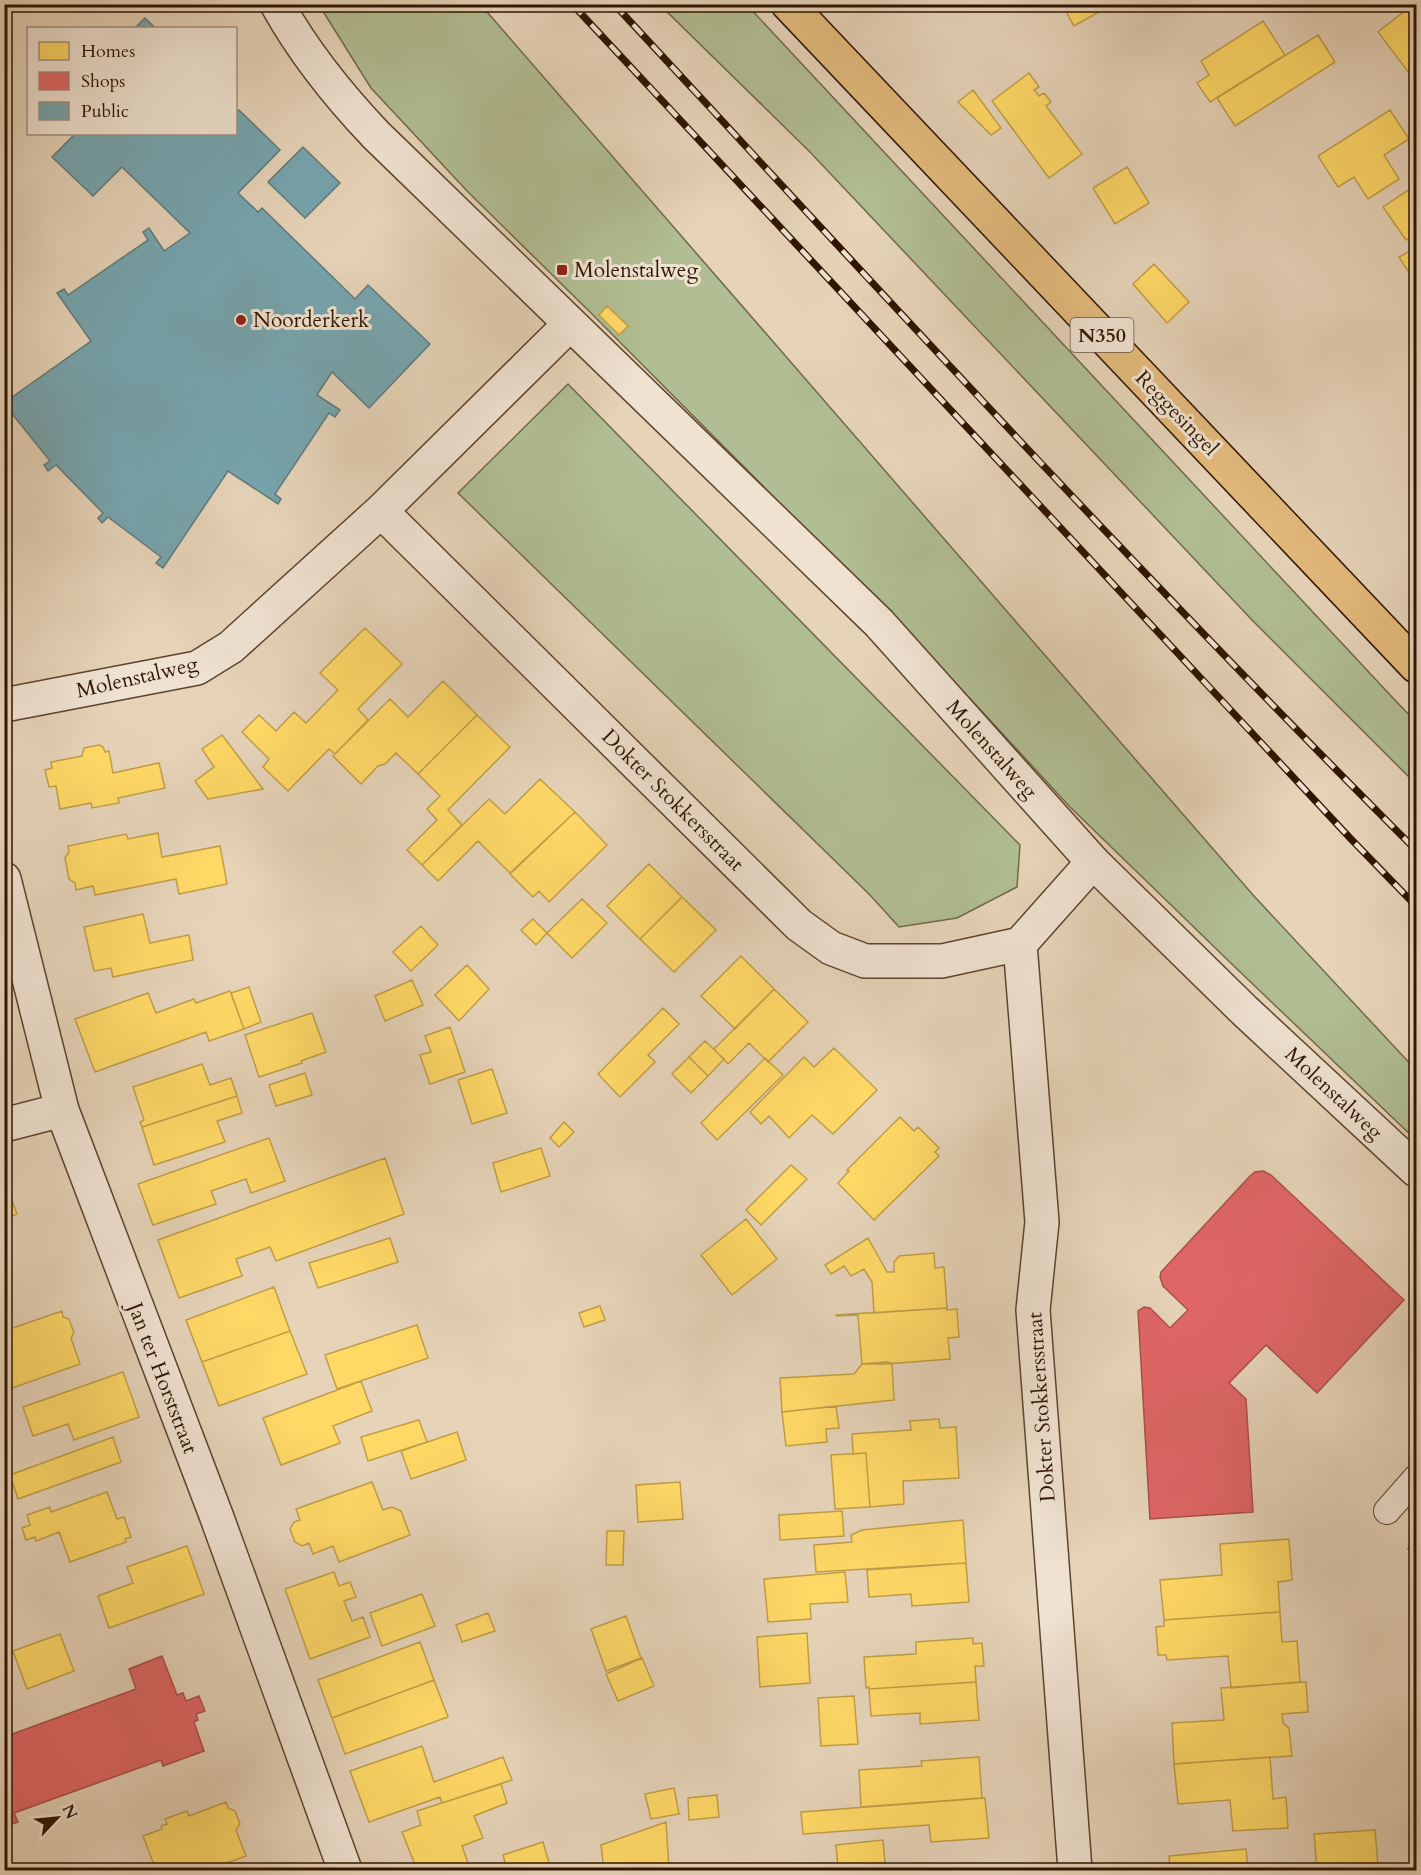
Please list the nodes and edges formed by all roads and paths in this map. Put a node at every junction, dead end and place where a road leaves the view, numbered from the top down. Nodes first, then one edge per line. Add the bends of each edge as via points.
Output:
1 (277, 4) edge
2 (788, 4) edge
3 (570, 324) junction
4 (381, 511) junction
5 (1416, 666) edge
6 (4, 705) edge
7 (1093, 862) junction
8 (4, 879) edge
9 (1020, 944) junction
10 (62, 1110) junction
11 (4, 1125) edge
12 (1416, 1170) edge
13 (1416, 1478) edge
14 (1387, 1511) dead end
15 (345, 1870) edge
16 (1075, 1870) edge

1 - 3 street, Molenstalweg via 314,64 341,98
2 - 5 main road, Reggesingel / N350
3 - 4 street, Molenstalweg
3 - 7 street, Molenstalweg via 879,623
4 - 6 street, Molenstalweg via 231,647 196,668
4 - 9 street, Dokter Stokkersstraat via 799,925 831,948 865,961 942,961
7 - 9 street
7 - 12 street, Molenstalweg
8 - 10 street, Jan ter Horststraat
9 - 16 street, Dokter Stokkersstraat via 1042,1222 1033,1310
10 - 11 street
10 - 15 street, Jan ter Horststraat
13 - 14 lane

